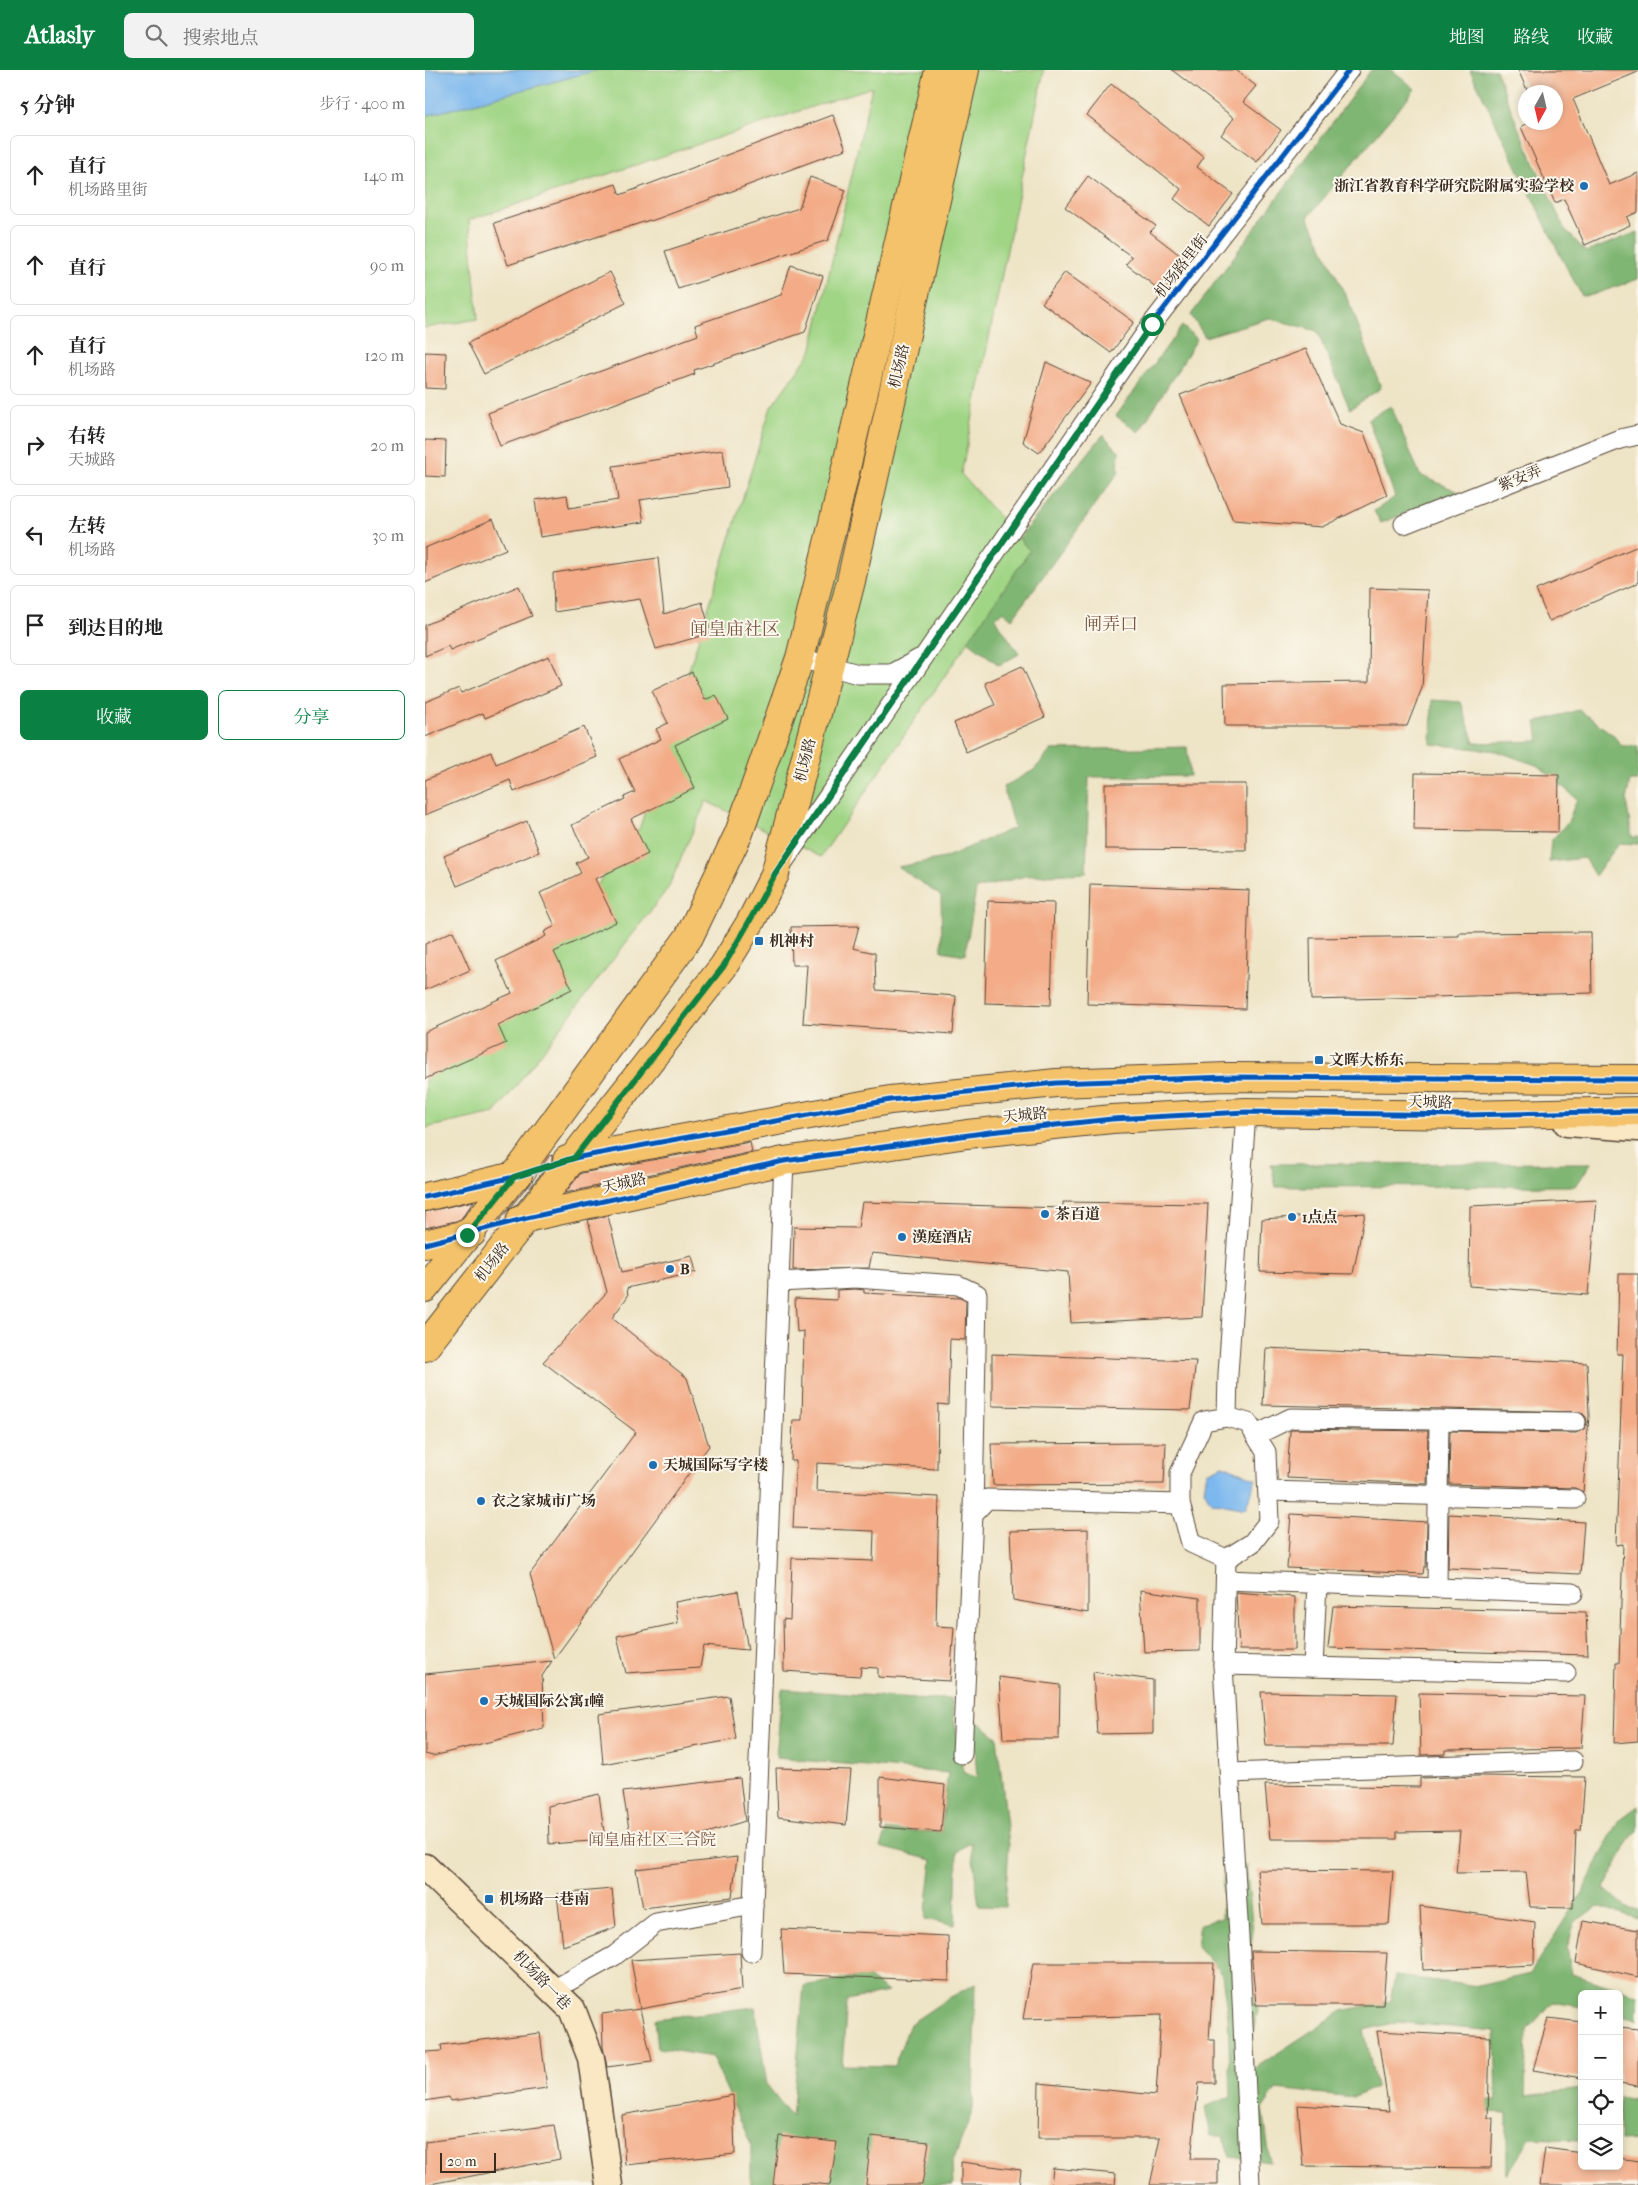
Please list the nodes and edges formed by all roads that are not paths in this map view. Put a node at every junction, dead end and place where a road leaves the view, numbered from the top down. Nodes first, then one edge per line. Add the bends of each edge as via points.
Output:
1 (939, 70) edge
2 (965, 70) edge
3 (1349, 70) edge
4 (1638, 435) edge
5 (1404, 524) dead end
6 (922, 657) junction
7 (800, 658) junction
8 (829, 666) junction
9 (775, 874) junction
10 (1638, 1079) edge
11 (1638, 1111) edge
12 (1246, 1112) junction
13 (1467, 1115) junction
14 (1638, 1128) edge
15 (574, 1158) junction
16 (784, 1161) junction
17 (514, 1177) junction
18 (425, 1197) edge
19 (527, 1218) junction
20 (467, 1235) junction
21 (425, 1244) edge
22 (425, 1271) edge
23 (779, 1282) junction
24 (425, 1288) edge
25 (425, 1347) edge
26 (1227, 1417) junction
27 (1439, 1420) junction
28 (1576, 1422) dead end
29 (1256, 1435) junction
30 (1268, 1491) junction
31 (1437, 1495) junction
32 (1575, 1499) dead end
33 (1180, 1504) junction
34 (973, 1514) junction
35 (1226, 1559) junction
36 (1226, 1580) junction
37 (1317, 1583) junction
38 (1437, 1588) junction
39 (1573, 1593) dead end
40 (1223, 1665) junction
41 (1313, 1667) junction
42 (1566, 1673) dead end
43 (962, 1754) dead end
44 (1573, 1761) dead end
45 (1230, 1773) junction
46 (425, 1867) edge
47 (753, 1905) junction
48 (751, 1952) dead end
49 (553, 1990) junction
50 (609, 2185) edge
51 (1250, 2185) edge

1 - 7 main road, 机场路
2 - 8 main road, 机场路 via 851,581
3 - 6 street, 机场路里街 via 1152,324
4 - 5 street, 紫安弄 via 1619,439
6 - 8 street, 机场路里街 via 892,674 858,674
6 - 9 street
7 - 8 street, 机场路里街
7 - 17 main road, 机场路 via 739,833 689,937
8 - 9 main road, 机场路
9 - 15 main road, 机场路 via 723,967
10 - 15 main road, 天城路 via 1228,1077 1056,1083 890,1100
11 - 13 main road, 天城路
12 - 13 main road, 天城路
12 - 16 main road, 天城路 via 1112,1119 982,1132
12 - 26 street
13 - 14 street
15 - 17 main road, 天城路
15 - 19 main road, 机场路
16 - 19 main road, 天城路
16 - 23 street
17 - 18 main road, 天城路
17 - 20 main road, 机场路
19 - 20 main road, 天城路
19 - 25 main road, 机场路
20 - 21 main road, 天城路
20 - 22 street, 机场路
20 - 24 main road, 机场路
23 - 34 street via 855,1278 958,1285 977,1294
23 - 47 street
26 - 29 street via 1248,1422
26 - 33 street via 1204,1421 1180,1473
27 - 28 street
27 - 29 street via 1291,1418
27 - 31 street
29 - 30 street via 1266,1452
30 - 31 street
30 - 35 street via 1269,1520 1253,1543
31 - 32 street
31 - 38 street
33 - 34 street via 987,1498
33 - 35 street via 1191,1543
34 - 43 street
35 - 36 street
36 - 37 street
36 - 40 street
37 - 38 street
37 - 41 street
38 - 39 street
40 - 41 street
40 - 45 street
41 - 42 street
44 - 45 street
45 - 51 street
46 - 49 street, 机场路一巷
47 - 48 street
47 - 49 street via 656,1923 614,1956
49 - 50 street, 机场路一巷 via 572,2009 591,2058

